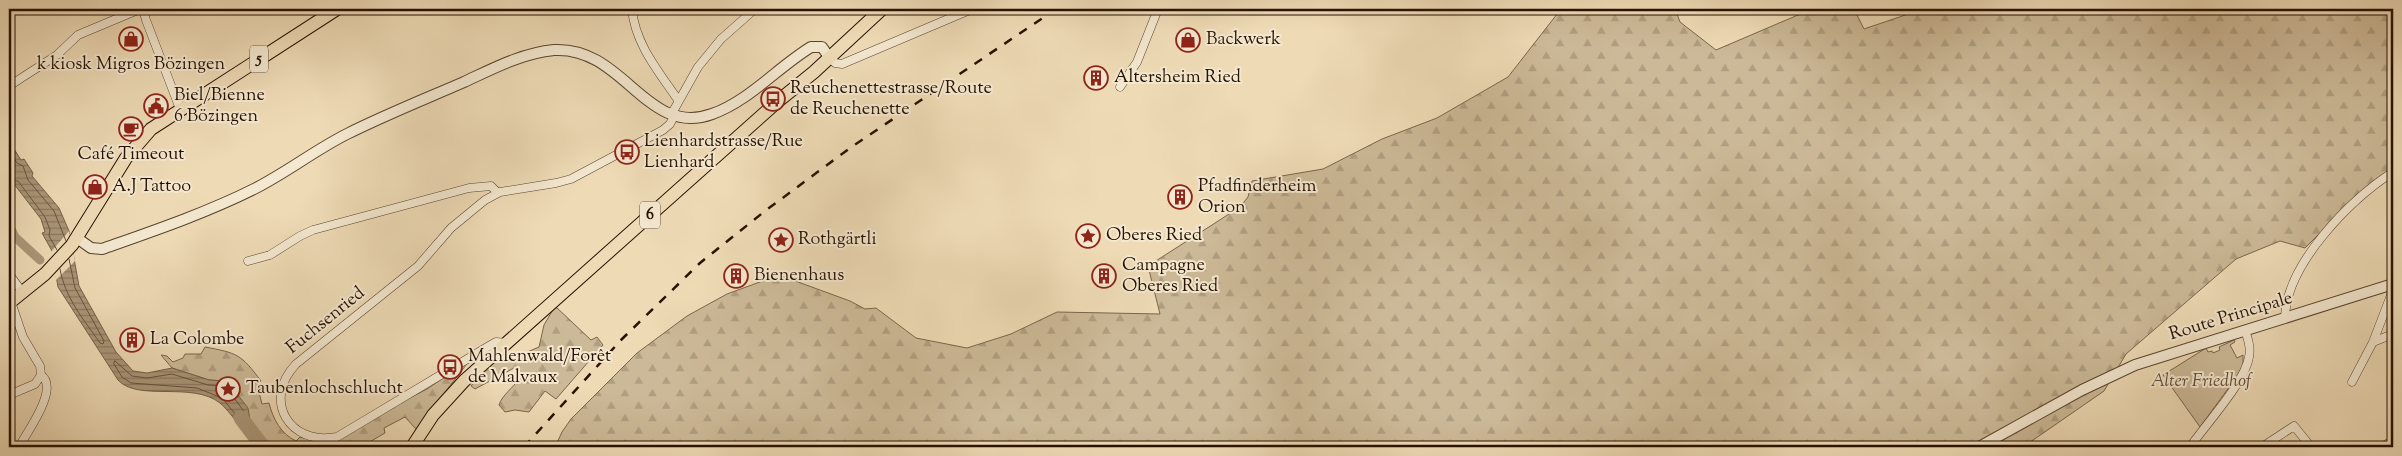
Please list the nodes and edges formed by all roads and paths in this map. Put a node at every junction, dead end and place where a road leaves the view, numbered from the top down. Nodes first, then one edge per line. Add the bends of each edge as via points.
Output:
1 (142, 9) edge
2 (337, 9) edge
3 (632, 9) edge
4 (755, 9) edge
5 (882, 9) edge
6 (972, 9) edge
7 (1158, 9) edge
8 (829, 57) junction
9 (9, 86) edge
10 (1120, 87) dead end
11 (678, 100) junction
12 (180, 109) junction
13 (672, 116) junction
14 (2393, 172) edge
15 (498, 193) junction
16 (74, 242) junction
17 (248, 261) dead end
18 (9, 274) edge
19 (2393, 284) edge
20 (2393, 290) edge
21 (23, 293) junction
22 (10, 303) edge
23 (2285, 318) junction
24 (2245, 330) junction
25 (2393, 334) edge
26 (2373, 342) junction
27 (507, 343) junction
28 (41, 375) junction
29 (2352, 382) dead end
30 (9, 396) edge
31 (2393, 440) edge
32 (19, 447) edge
33 (412, 447) edge
34 (1979, 447) edge
35 (2190, 447) edge
36 (2262, 447) edge
37 (2311, 447) edge
38 (2382, 447) edge

1 - 9 street via 78,35 57,55
1 - 12 street
2 - 12 main road, 5
3 - 11 street via 642,47
4 - 11 street via 721,39 698,67
5 - 8 main road, 6
6 - 8 street via 842,64
7 - 10 street via 1134,67
8 - 13 street via 822,47 810,47 721,111 700,118
8 - 27 main road, 6
11 - 13 street
12 - 16 main road, 5 via 151,129 134,148
13 - 15 street via 670,124 663,130 571,178
13 - 16 street via 650,103 615,71 594,58 570,51 539,52 347,134 253,190 99,250
14 - 23 street via 2348,208 2313,250 2293,282
15 - 17 street via 491,186 469,188 313,230 270,255
15 - 27 street, Fuchsenried via 451,228 418,266 296,364 282,386 282,407 288,422 303,434 315,439 337,437 496,342
16 - 21 main road, 5 via 53,267
18 - 21 street
19 - 23 street, Route Principale
20 - 26 street
21 - 22 main road, 5
22 - 28 street via 23,338 40,366
23 - 24 street, Route Principale
24 - 34 street, Route Principale via 2144,361 2082,390
24 - 35 street via 2249,347 2247,364
25 - 26 street
26 - 29 street
27 - 33 main road, 6 via 449,397
28 - 30 street via 34,384
28 - 32 street via 47,381 47,396
31 - 38 street
36 - 37 street via 2294,426

